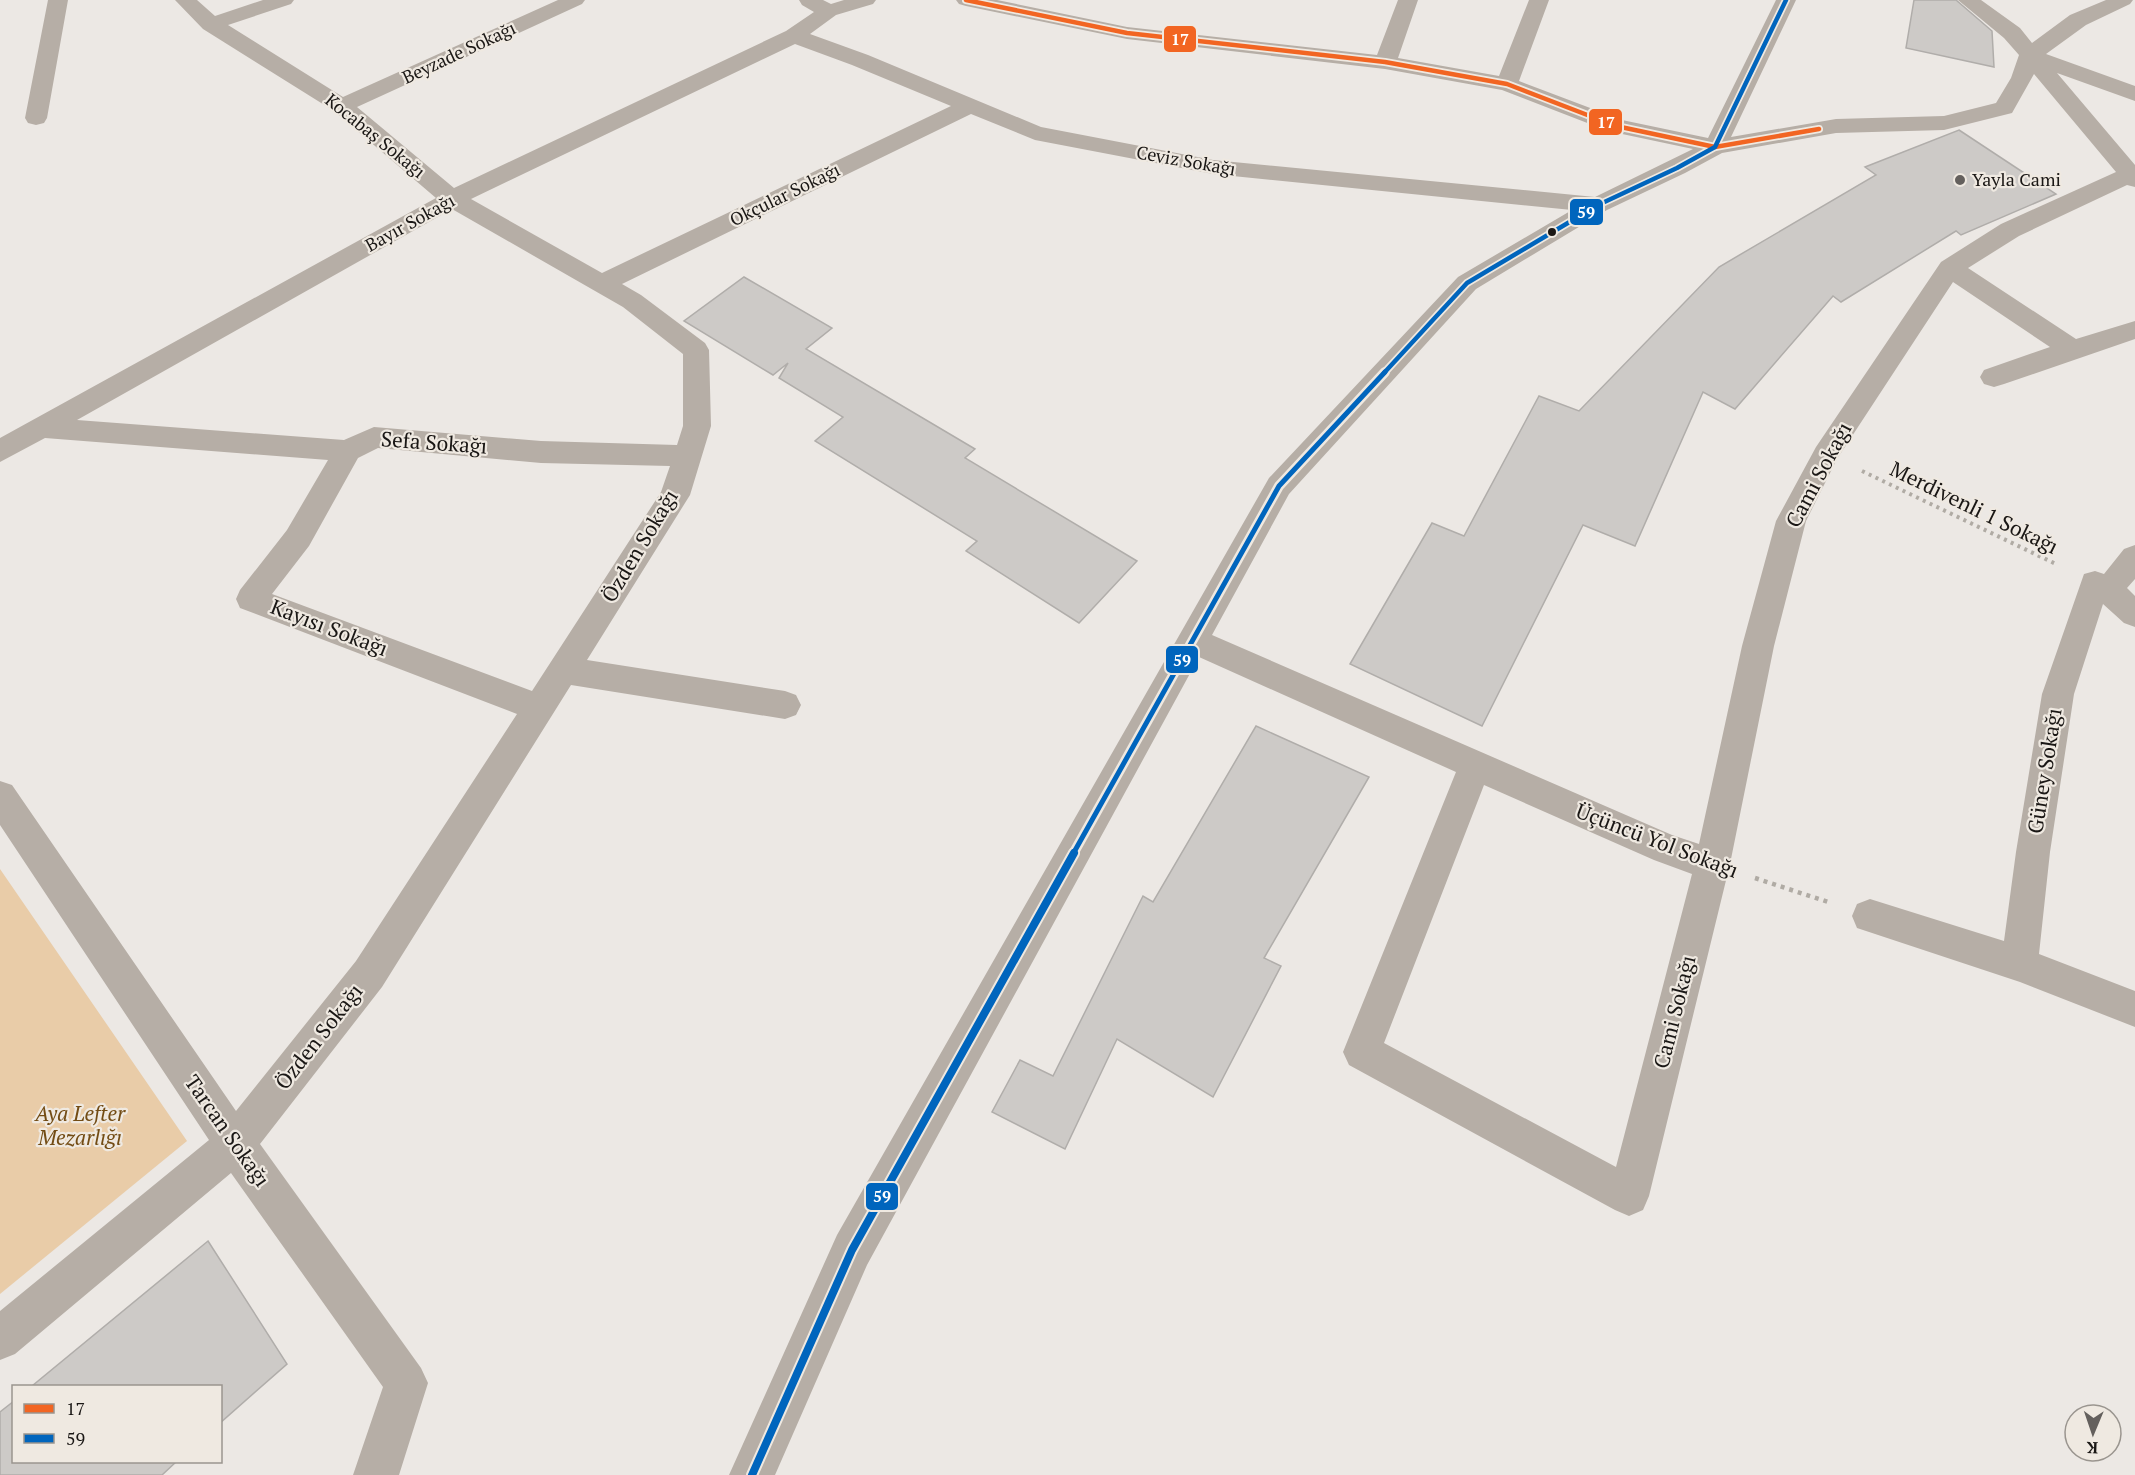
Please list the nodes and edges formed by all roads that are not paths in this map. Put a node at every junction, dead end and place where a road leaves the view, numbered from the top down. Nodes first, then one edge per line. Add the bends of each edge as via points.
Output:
1 (58, 0) edge
2 (184, 0) edge
3 (284, 0) edge
4 (575, 0) edge
5 (807, 0) edge
6 (866, 0) edge
7 (966, 0) edge
8 (1407, 0) edge
9 (1539, 0) edge
10 (1786, 0) edge
11 (1968, 0) edge
12 (2122, 0) edge
13 (829, 11) junction
14 (212, 24) junction
15 (794, 36) junction
16 (2031, 55) junction
17 (1385, 62) junction
18 (1507, 84) junction
19 (2135, 94) edge
20 (342, 106) junction
21 (970, 106) junction
22 (36, 118) dead end
23 (1715, 147) junction
24 (2132, 177) edge
25 (452, 199) junction
26 (1598, 205) junction
27 (1950, 268) junction
28 (601, 284) junction
29 (2135, 330) edge
30 (2072, 349) junction
31 (1994, 377) dead end
32 (42, 428) junction
33 (2, 448) edge
34 (348, 451) junction
35 (687, 456) junction
36 (2135, 557) edge
37 (2095, 583) road end
38 (2135, 614) edge
39 (1192, 640) junction
40 (563, 670) junction
41 (785, 705) dead end
42 (539, 708) junction
43 (1475, 765) junction
44 (0, 796) edge
45 (1712, 864) junction
46 (1870, 916) road end
47 (2020, 964) junction
48 (2135, 1009) edge
49 (235, 1144) junction
50 (0, 1339) edge
51 (376, 1475) edge
52 (752, 1475) edge

1 - 22 street
2 - 14 street, Kocabaş Sokağı
3 - 14 street
4 - 20 street, Beyzade Sokağı
5 - 13 street
6 - 13 street, Bayır Sokağı
7 - 17 street via 1127,33
8 - 17 street
9 - 18 street
10 - 23 street
11 - 16 street, Cami Sokağı via 2012,33
12 - 16 street via 2078,20
13 - 15 street, Bayır Sokağı
14 - 20 street, Kocabaş Sokağı
15 - 21 street, Ceviz Sokağı
15 - 25 street, Bayır Sokağı
16 - 19 street
16 - 23 street via 2004,108 1944,123 1836,126
16 - 24 street, Cami Sokağı
17 - 18 street
18 - 23 street via 1616,126
20 - 25 street, Kocabaş Sokağı
21 - 26 street, Ceviz Sokağı via 1035,133 1213,167
21 - 28 street, Okçular Sokağı
23 - 26 street
24 - 27 street, Cami Sokağı via 2010,230
25 - 28 street, Kocabaş Sokağı
25 - 32 street, Bayır Sokağı
26 - 39 street via 1467,283 1435,317 1278,486
27 - 30 street
27 - 45 street, Cami Sokağı via 1826,454 1791,521 1758,646
28 - 35 street, Özden Sokağı via 696,350 697,426
29 - 30 street
30 - 31 street
32 - 33 street, Bayır Sokağı
32 - 34 street
34 - 35 street, Sefa Sokağı via 374,437 541,452
34 - 42 street, Kayısı Sokağı via 298,538 251,599
35 - 40 street, Özden Sokağı via 675,495
36 - 38 street via 2108,590
37 - 47 street, Güney Sokağı via 2058,694
39 - 43 street, Üçüncü Yol Sokağı
39 - 52 street via 852,1250
40 - 41 street
40 - 42 street, Özden Sokağı
42 - 49 street, Özden Sokağı via 369,974
43 - 45 street, Üçüncü Yol Sokağı via 1666,849
43 - 45 street, Cami Sokağı via 1362,1052 1629,1196
44 - 49 street, Tarcan Sokağı
46 - 47 street
47 - 48 street
49 - 50 street, Özden Sokağı
49 - 51 street, Tarcan Sokağı via 406,1383

